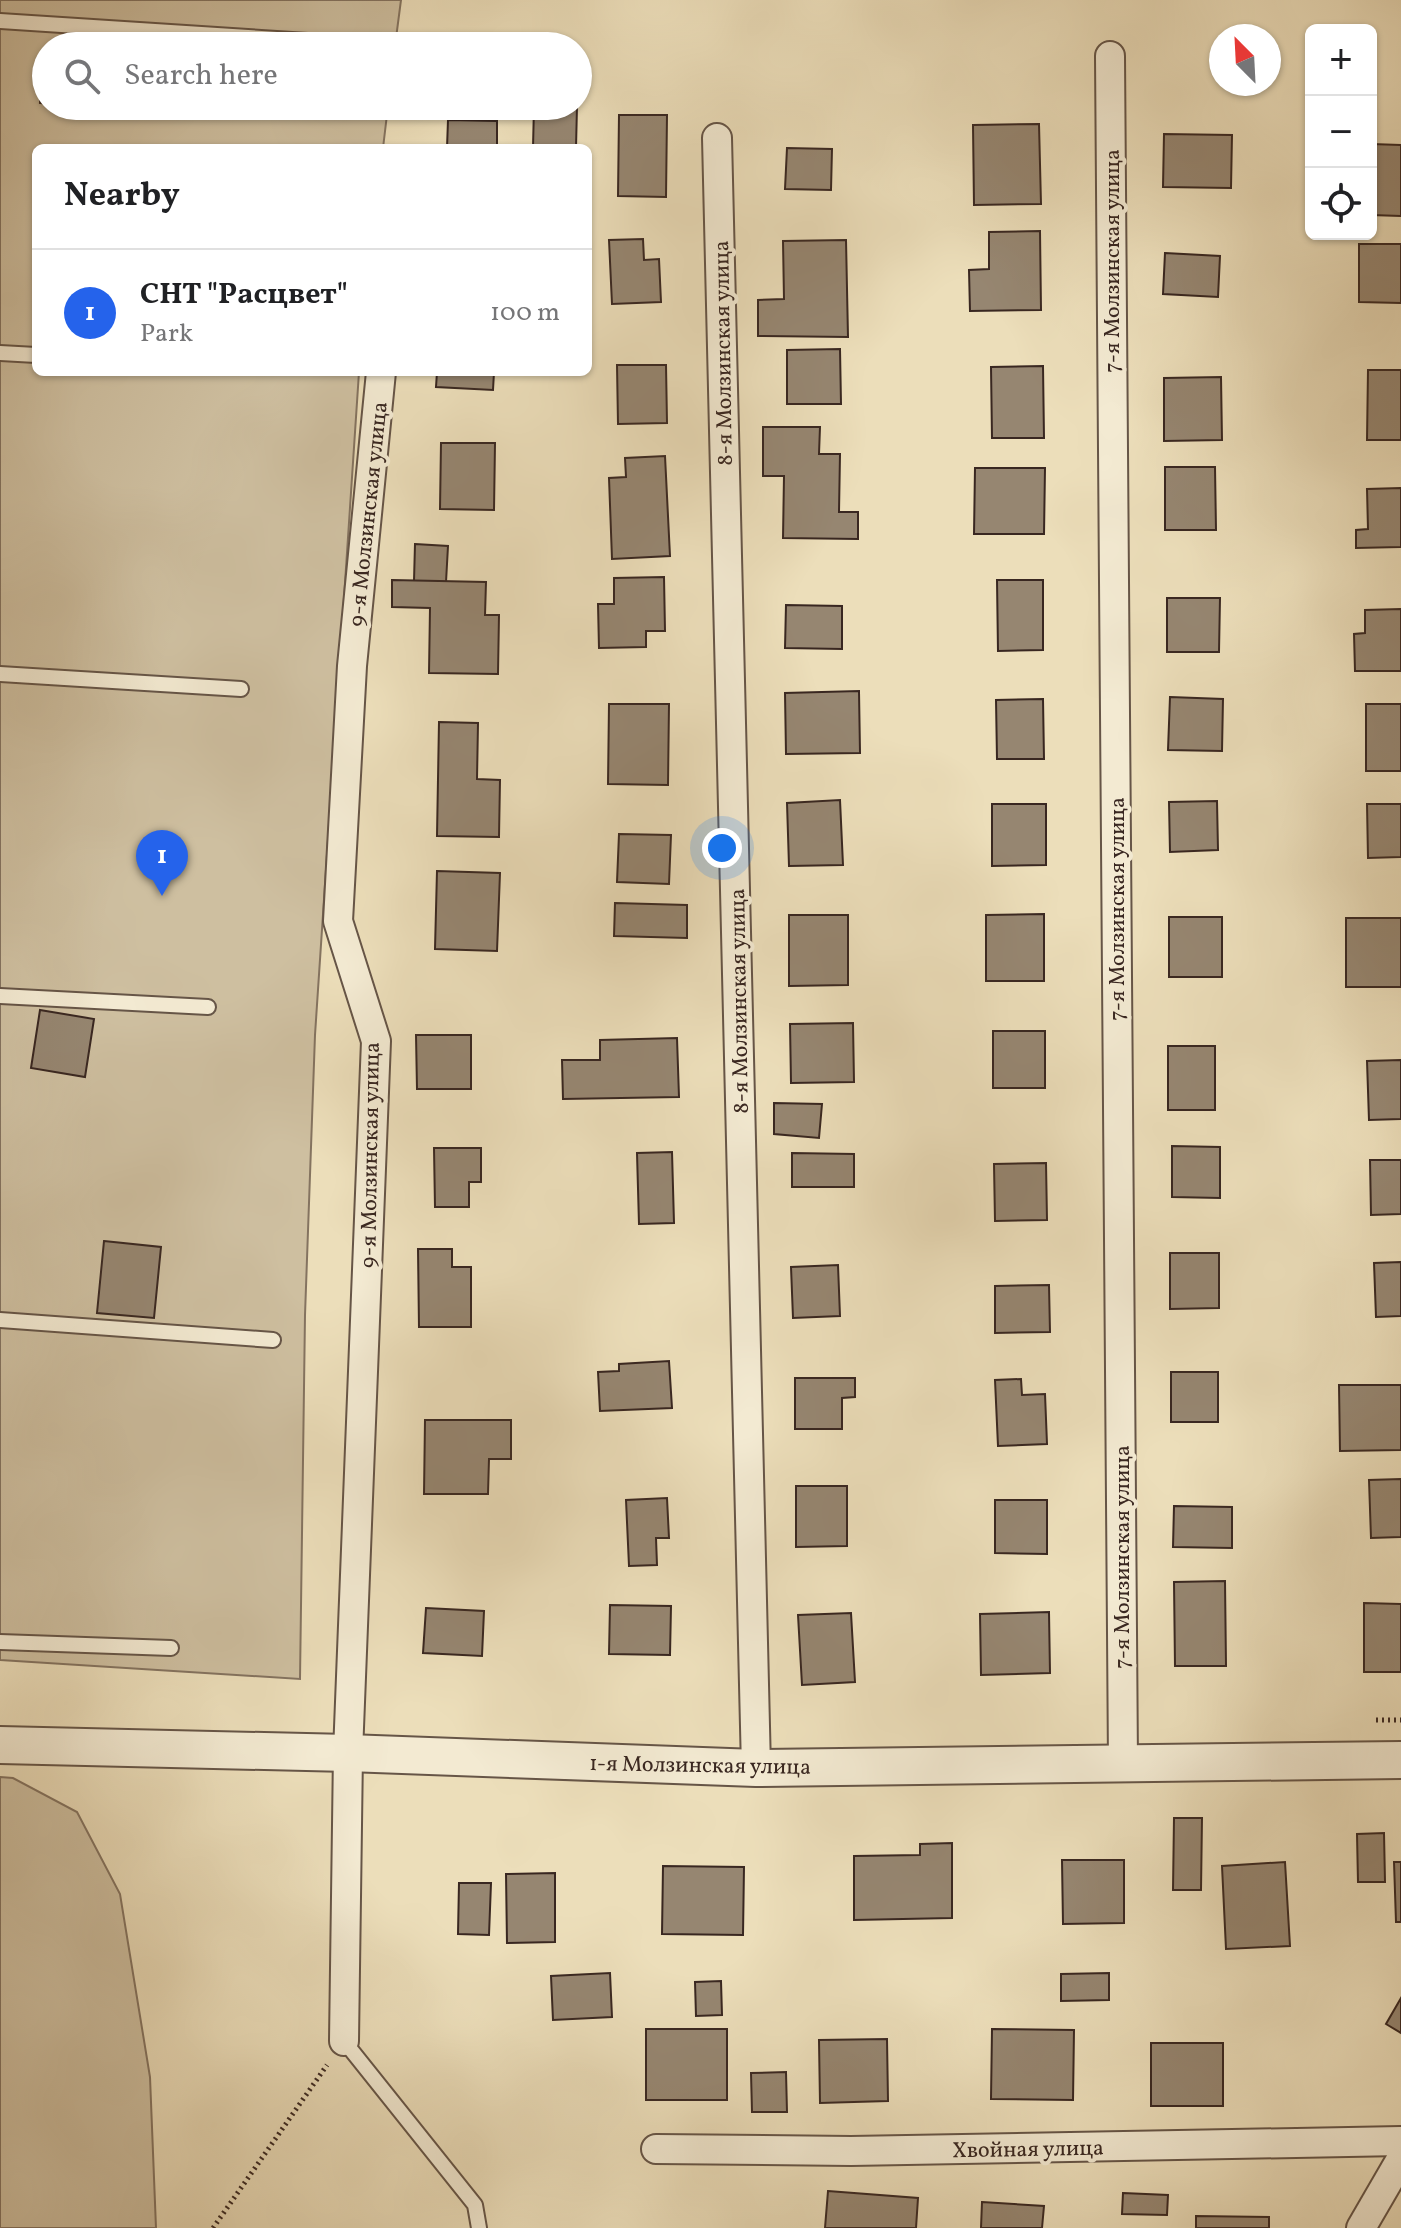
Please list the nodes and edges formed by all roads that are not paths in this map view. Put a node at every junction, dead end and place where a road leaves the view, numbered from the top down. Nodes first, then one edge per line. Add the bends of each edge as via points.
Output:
1 (0, 21) edge
2 (169, 32) edge
3 (1110, 56) dead end
4 (717, 138) dead end
5 (0, 353) edge
6 (32, 355) edge
7 (381, 376) edge
8 (0, 674) edge
9 (241, 689) dead end
10 (0, 996) edge
11 (208, 1007) dead end
12 (0, 1320) edge
13 (273, 1340) dead end
14 (0, 1642) edge
15 (171, 1648) dead end
16 (0, 1745) edge
17 (348, 1753) junction
18 (1401, 1760) edge
19 (1123, 1763) junction
20 (756, 1768) junction
21 (344, 2041) joint
22 (1401, 2141) edge
23 (656, 2149) dead end
24 (1401, 2159) edge
25 (479, 2228) edge
26 (1361, 2228) edge

1 - 2 lane
3 - 19 street, 7-я Молзинская улица
4 - 20 street, 8-я Молзинская улица
5 - 6 lane
7 - 17 street, 9-я Молзинская улица via 352,666 338,921 376,1041
8 - 9 lane
10 - 11 lane
12 - 13 lane
14 - 15 lane
16 - 17 street, 1-я Молзинская улица
17 - 20 street, 1-я Молзинская улица
17 - 21 street, 9-я Молзинская улица
18 - 19 street, 1-я Молзинская улица
19 - 20 street, 1-я Молзинская улица
21 - 25 lane via 475,2205
22 - 23 street, Хвойная улица via 851,2151
24 - 26 street

